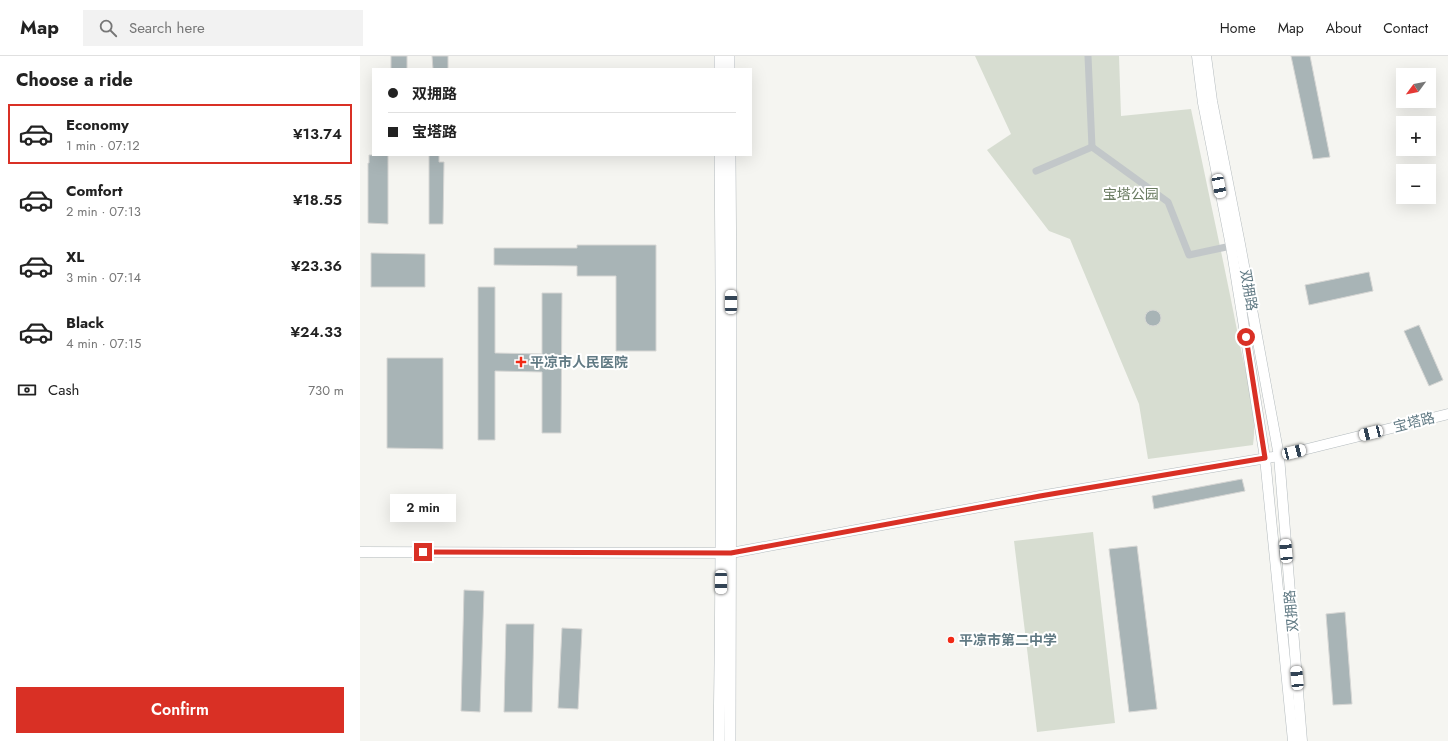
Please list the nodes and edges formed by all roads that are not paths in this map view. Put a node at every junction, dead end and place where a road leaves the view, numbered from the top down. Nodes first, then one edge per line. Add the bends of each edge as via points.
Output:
1 (720, 56) edge
2 (729, 56) edge
3 (1088, 56) edge
4 (1196, 56) edge
5 (1206, 56) edge
6 (720, 68) edge
7 (729, 68) edge
8 (1092, 148) junction
9 (720, 156) edge
10 (730, 156) edge
11 (1036, 171) dead end
12 (1231, 246) junction
13 (726, 366) junction
14 (1448, 414) edge
15 (1279, 456) junction
16 (1265, 458) junction
17 (360, 552) edge
18 (726, 553) junction
19 (719, 741) edge
20 (730, 741) edge
21 (1293, 741) edge
22 (1302, 741) edge

1 - 6 main road
2 - 7 main road
3 - 8 street
4 - 12 main road, 双拥路
5 - 15 main road, 双拥路 via 1212,101
8 - 11 street
8 - 12 street via 1168,202 1189,255
9 - 13 main road
10 - 13 main road
12 - 16 main road, 双拥路
13 - 18 main road
14 - 15 main road, 宝塔路
15 - 16 main road, 宝塔路
15 - 22 main road, 双拥路
16 - 18 main road, 宝塔路
16 - 21 main road, 双拥路
17 - 18 main road, 宝塔路
18 - 19 main road
18 - 20 main road

